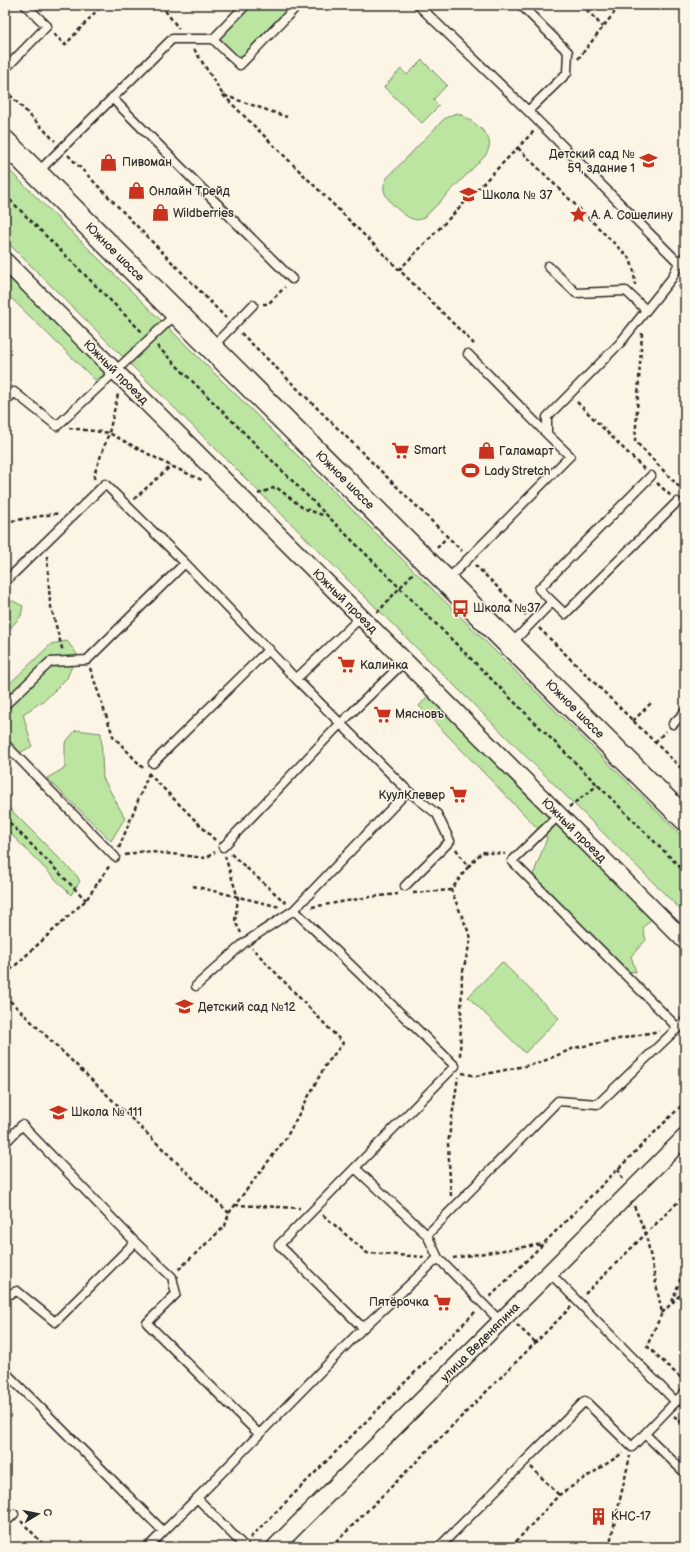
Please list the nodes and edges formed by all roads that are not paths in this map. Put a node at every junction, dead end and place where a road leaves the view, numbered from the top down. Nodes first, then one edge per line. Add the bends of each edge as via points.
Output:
1 (25, 5) edge
2 (246, 5) edge
3 (298, 5) edge
4 (418, 5) edge
5 (521, 5) edge
6 (213, 39) junction
7 (5, 69) edge
8 (112, 98) junction
9 (528, 112) junction
10 (5, 142) edge
11 (37, 173) junction
12 (685, 256) edge
13 (5, 261) edge
14 (679, 263) junction
15 (548, 266) dead end
16 (292, 279) road end
17 (253, 305) road end
18 (645, 312) junction
19 (177, 314) junction
20 (212, 348) junction
21 (468, 354) dead end
22 (118, 374) junction
23 (5, 402) edge
24 (547, 434) junction
25 (651, 476) road end
26 (677, 502) road end
27 (185, 563) junction
28 (446, 580) junction
29 (5, 582) edge
30 (552, 602) junction
31 (364, 620) junction
32 (510, 644) junction
33 (269, 649) junction
34 (405, 661) junction
35 (296, 679) junction
36 (5, 705) edge
37 (685, 712) edge
38 (340, 724) junction
39 (673, 724) road end
40 (5, 744) edge
41 (153, 763) road end
42 (408, 791) junction
43 (559, 815) junction
44 (685, 819) edge
45 (223, 847) road end
46 (115, 857) road end
47 (406, 890) road end
48 (294, 910) junction
49 (685, 941) edge
50 (196, 986) dead end
51 (685, 1021) edge
52 (678, 1028) junction
53 (685, 1137) edge
54 (5, 1143) edge
55 (355, 1168) junction
56 (427, 1235) junction
57 (135, 1242) junction
58 (438, 1258) junction
59 (550, 1272) junction
60 (5, 1296) edge
61 (500, 1322) junction
62 (363, 1328) junction
63 (5, 1372) edge
64 (685, 1392) edge
65 (676, 1402) junction
66 (259, 1434) junction
67 (645, 1434) junction
68 (685, 1473) edge
69 (197, 1498) junction
70 (14, 1514) road end
71 (5, 1523) edge
72 (163, 1531) junction
73 (244, 1546) edge
74 (148, 1547) edge
75 (276, 1547) edge
76 (439, 1547) edge

1 - 7 lane via 47,26
2 - 6 lane
3 - 6 lane via 240,65
4 - 9 lane
5 - 9 lane via 568,52 567,73
6 - 8 lane via 172,39
8 - 11 lane
8 - 16 lane
9 - 14 lane
10 - 11 main road, Южное шоссе
11 - 19 main road, Южное шоссе
12 - 14 lane
13 - 22 street, Южный проезд
14 - 18 lane via 672,278
15 - 18 lane via 576,293 626,291
17 - 20 lane
18 - 24 lane via 620,343 547,417
19 - 20 main road, Южное шоссе
19 - 22 lane via 149,339
20 - 28 main road, Южное шоссе
21 - 24 lane
22 - 23 lane via 57,426 14,392
22 - 31 street, Южный проезд
24 - 28 lane via 570,456
25 - 30 lane via 539,589
26 - 30 lane via 565,614
27 - 29 lane via 105,484
27 - 33 lane
27 - 36 lane via 87,660 50,662
28 - 32 main road, Южное шоссе
30 - 32 lane
31 - 34 street, Южный проезд
31 - 35 lane
32 - 44 main road, Южное шоссе
33 - 35 lane
33 - 41 lane
34 - 38 lane
34 - 43 street, Южный проезд
35 - 38 lane
37 - 39 lane
38 - 42 lane
38 - 45 lane
40 - 46 lane
42 - 47 lane via 437,814 450,841
42 - 48 lane
43 - 49 street, Южный проезд
43 - 52 lane via 512,861
48 - 50 lane via 246,942
48 - 55 lane via 457,1069
51 - 52 lane
52 - 56 lane via 598,1104 558,1101
53 - 59 street, улица Веденяпина
54 - 57 lane via 22,1125
55 - 56 lane
55 - 62 lane via 279,1245
56 - 58 lane
57 - 60 lane via 55,1322 17,1291
57 - 66 lane via 172,1276 176,1294 147,1323
58 - 61 lane
58 - 62 lane
59 - 61 street, улица Веденяпина
59 - 65 lane
61 - 75 street, улица Веденяпина
62 - 66 lane
63 - 72 lane
64 - 65 lane
65 - 67 lane
66 - 69 lane
67 - 68 lane
67 - 76 lane via 632,1447 585,1401
69 - 72 lane
69 - 73 lane
70 - 71 lane
72 - 74 lane

